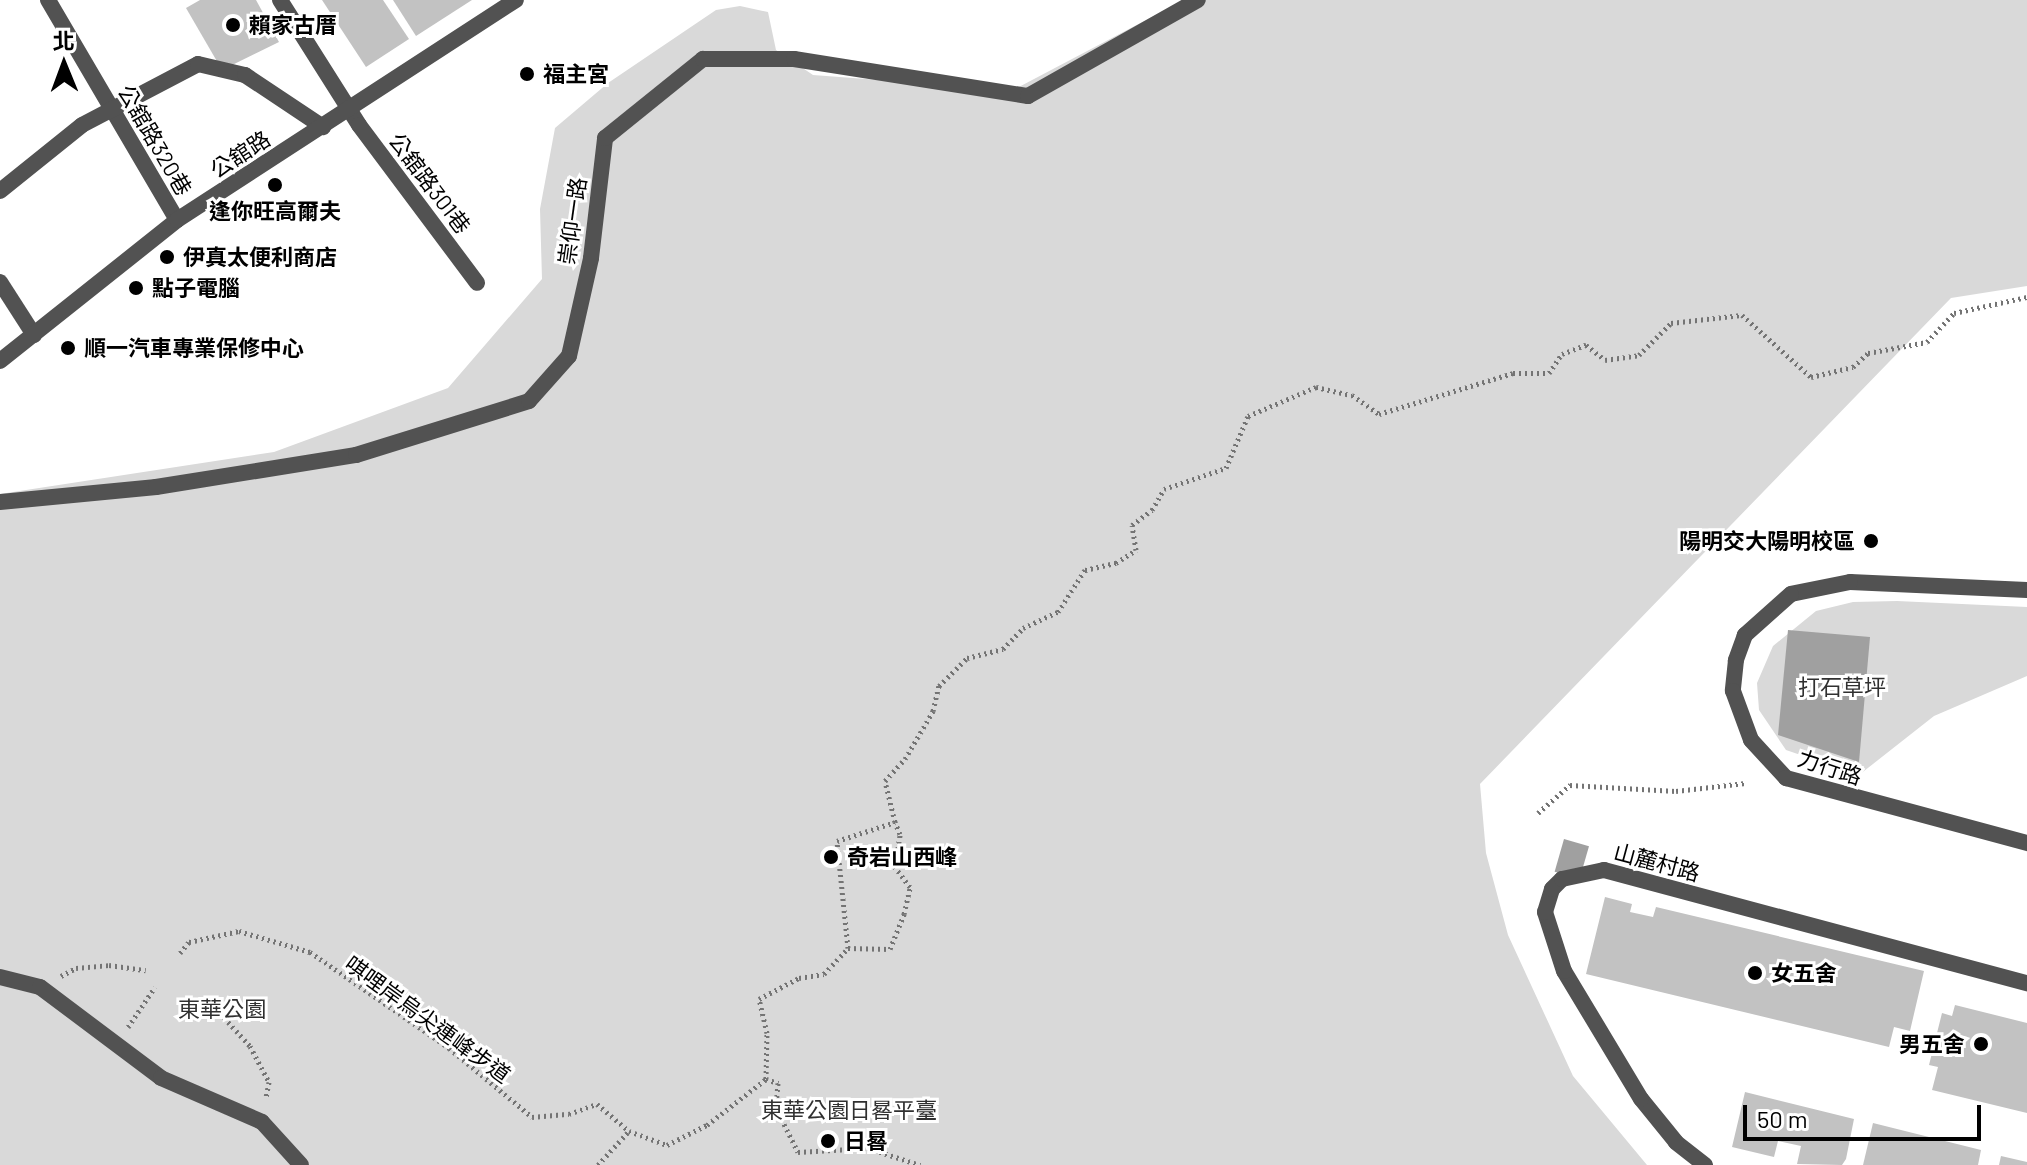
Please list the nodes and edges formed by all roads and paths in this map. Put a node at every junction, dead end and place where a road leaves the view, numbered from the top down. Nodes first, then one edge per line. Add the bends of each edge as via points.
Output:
1 (48, 0) edge
2 (280, 0) edge
3 (1198, 0) edge
4 (508, 2) edge
5 (110, 107) junction
6 (349, 110) junction
7 (323, 127) junction
8 (0, 191) edge
9 (177, 220) junction
10 (0, 282) edge
11 (477, 283) dead end
12 (2027, 297) edge
13 (34, 335) junction
14 (0, 361) edge
15 (0, 502) edge
16 (2027, 590) edge
17 (1746, 783) dead end
18 (1538, 813) dead end
19 (895, 822) junction
20 (2027, 843) edge
21 (848, 948) junction
22 (180, 953) dead end
23 (146, 970) dead end
24 (0, 977) edge
25 (2027, 983) edge
26 (40, 987) junction
27 (155, 987) dead end
28 (220, 1013) dead end
29 (114, 1048) junction
30 (766, 1079) junction
31 (262, 1122) junction
32 (629, 1131) junction
33 (918, 1164) edge
34 (301, 1165) edge
35 (598, 1165) edge
36 (1705, 1165) edge

1 - 5 street, 公舘路320巷
2 - 6 street, 公舘路301巷
3 - 15 street, 崇仰一路 via 1028,96 794,59 703,59 605,138 591,258 569,356 529,401 356,455 156,487
4 - 6 street, 公舘路
5 - 7 street via 198,64 245,75
5 - 8 street
5 - 9 street, 公舘路320巷
6 - 7 street, 公舘路
6 - 11 street, 公舘路301巷
7 - 9 street, 公舘路
9 - 13 street, 公舘路
10 - 13 street
12 - 19 path via 1954,313 1927,342 1868,353 1853,367 1811,377 1742,315 1671,323 1639,355 1605,360 1586,345 1562,354 1549,373 1513,373 1379,414 1352,395 1316,387 1248,416 1226,468 1164,489 1152,510 1132,525 1136,550 1116,563 1085,570 1058,612 1023,628 1003,649 967,658 939,686 933,711 905,759 885,781
13 - 14 street, 公舘路
16 - 20 street, 力行路 via 1850,582 1803,590 1779,600 1745,635 1733,691 1751,740 1786,778
17 - 18 path via 1714,791 1570,785
19 - 21 path via 837,841
19 - 21 path via 900,834 895,867 910,887 899,925 890,949
21 - 30 path via 824,974 799,978 759,999 767,1033
22 - 32 path, 唭哩岸烏尖連峰步道 via 189,942 239,931 310,952 449,1048 532,1117 569,1114 597,1104
23 - 26 path via 76,968
24 - 26 street
25 - 36 street, 山麓村路 via 1604,870 1562,879 1552,889 1545,912 1564,971 1641,1099 1676,1142
26 - 29 street
27 - 29 path
28 - 31 path via 250,1046 269,1082
29 - 31 street via 161,1078
30 - 32 path, 唭哩岸烏尖連峰步道 via 707,1125 667,1145
30 - 33 path via 778,1083 776,1108 798,1152 868,1148
31 - 34 street
32 - 35 path

